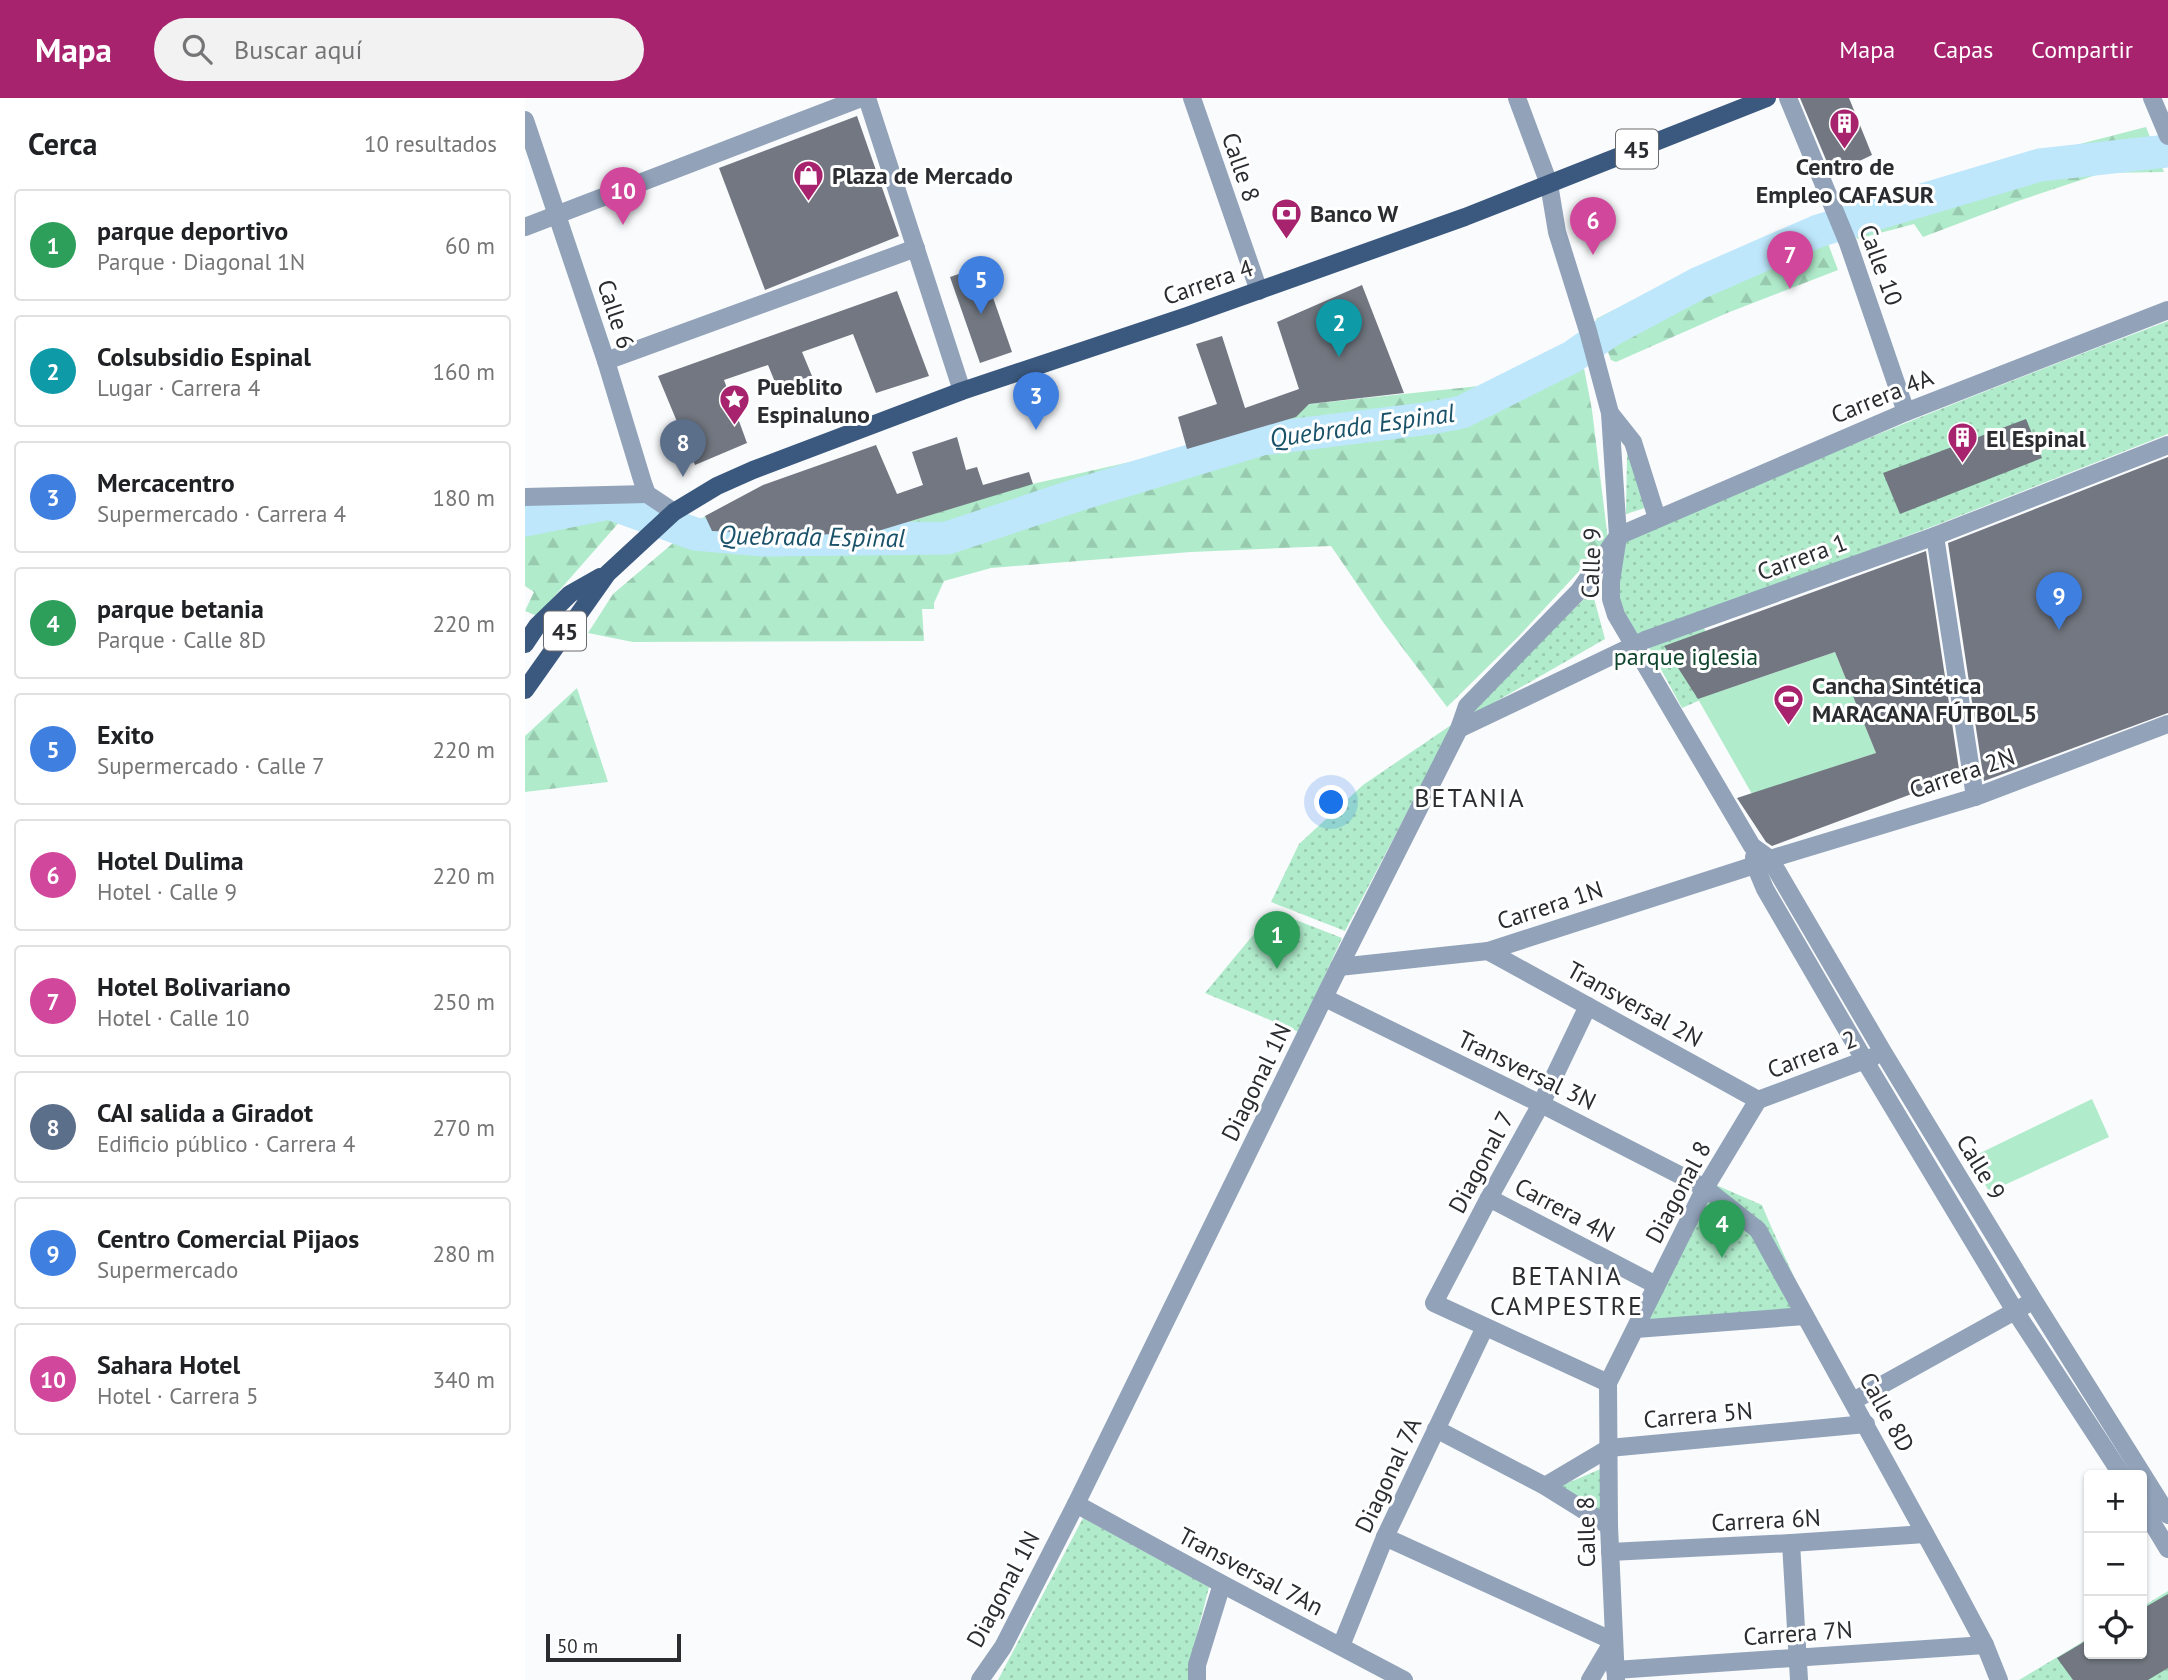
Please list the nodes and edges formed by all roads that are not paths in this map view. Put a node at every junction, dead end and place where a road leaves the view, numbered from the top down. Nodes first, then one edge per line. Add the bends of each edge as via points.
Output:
1 (861, 98) edge
2 (867, 98) edge
3 (1192, 98) edge
4 (1517, 98) edge
5 (1767, 98) edge
6 (1788, 98) edge
7 (2152, 98) edge
8 (525, 120) edge
9 (2165, 130) edge
10 (1549, 184) junction
11 (558, 214) junction
12 (525, 227) edge
13 (916, 248) junction
14 (1259, 291) junction
15 (2168, 310) edge
16 (606, 361) junction
17 (962, 391) junction
18 (1906, 412) junction
19 (1611, 413) junction
20 (2168, 445) edge
21 (647, 494) junction
22 (525, 497) edge
23 (671, 515) junction
24 (1657, 518) junction
25 (1618, 536) junction
26 (1935, 536) junction
27 (607, 573) junction
28 (525, 644) edge
29 (1633, 646) junction
30 (525, 690) edge
31 (2168, 724) edge
32 (1459, 729) junction
33 (1975, 796) junction
34 (1762, 862) junction
35 (1488, 951) junction
36 (1339, 967) junction
37 (1325, 998) junction
38 (1587, 1006) junction
39 (1883, 1052) junction
40 (1865, 1061) junction
41 (1758, 1100) junction
42 (1541, 1104) junction
43 (1705, 1188) junction
44 (1489, 1198) junction
45 (1656, 1285) junction
46 (2034, 1301) junction
47 (2015, 1311) junction
48 (1805, 1316) junction
49 (1485, 1327) junction
50 (1636, 1329) junction
51 (1608, 1383) junction
52 (1853, 1401) junction
53 (1866, 1424) junction
54 (1436, 1429) junction
55 (1609, 1448) junction
56 (2119, 1470) edge
57 (1545, 1486) junction
58 (1076, 1504) junction
59 (2147, 1509) edge
60 (2164, 1521) edge
61 (1609, 1527) junction
62 (1924, 1534) junction
63 (1385, 1537) junction
64 (1791, 1544) junction
65 (2168, 1549) edge
66 (1610, 1552) junction
67 (1222, 1584) junction
68 (1613, 1641) junction
69 (1985, 1645) junction
70 (1341, 1646) junction
71 (1797, 1658) junction
72 (1615, 1675) edge
73 (980, 1680) edge
74 (1197, 1680) edge
75 (1404, 1680) edge
76 (1590, 1680) edge
77 (1799, 1680) edge
78 (1999, 1680) edge

1 - 11 street
2 - 13 street
3 - 14 street, Calle 8
4 - 10 street, Calle 9
5 - 10 main road, Carrera 4 / 45
6 - 18 street, Calle 10 via 1848,243
7 - 9 street
8 - 11 street, Calle 6
10 - 14 main road, Carrera 4 / 45
10 - 19 street, Calle 9 via 1557,232
11 - 12 street
11 - 16 street, Calle 6
13 - 16 street
13 - 17 street
14 - 17 main road, Carrera 4 / 45
15 - 18 street, Carrera 4A
16 - 21 street, Calle 6
17 - 23 main road, Carrera 4 / 45 via 753,470
18 - 24 street, Carrera 4A
19 - 24 street, Calle 9 via 1633,442
19 - 25 street, Calle 9
20 - 26 street, Carrera 1
21 - 22 street
21 - 23 street
23 - 27 main road, 45
24 - 25 street, Carrera 4A
25 - 29 street, Calle 9 via 1611,599
25 - 32 street, Diagonal 1N via 1579,590 1467,706
26 - 29 street, Carrera 1
26 - 33 street
27 - 28 main road, 45 via 570,594
27 - 30 main road, 45
29 - 32 street, Carrera 1
29 - 34 street, Calle 9
31 - 33 street, Carrera 2N
32 - 36 street, Diagonal 1N
33 - 34 street, Carrera 2N
34 - 35 street, Carrera 1N
34 - 39 street, Calle 9
34 - 40 street, Calle 9 via 1765,889
35 - 36 street, Carrera 1N
35 - 38 street, Transversal 2N
36 - 37 street, Diagonal 1N
37 - 42 street, Transversal 3N
37 - 58 street, Diagonal 1N
38 - 41 street, Transversal 2N
38 - 42 street, Diagonal 7
39 - 40 street, Carrera 2
39 - 46 street, Calle 9
40 - 41 street, Carrera 2
40 - 47 street, Calle 9
41 - 43 street, Diagonal 8
42 - 43 street, Transversal 3N
42 - 44 street, Diagonal 7
43 - 45 street, Diagonal 8
43 - 48 street, Calle 8D via 1758,1230
44 - 45 street, Carrera 4N
44 - 49 street, Diagonal 7 via 1434,1303
45 - 50 street, Diagonal 8
46 - 47 street
46 - 60 street, Calle 9
47 - 52 street
47 - 56 street, Calle 9
48 - 50 street
48 - 52 street, Calle 8D
49 - 51 street
49 - 54 street, Diagonal 7A
50 - 51 street, Diagonal 8
51 - 55 street, Calle 8
52 - 53 street, Calle 8D
53 - 55 street, Carrera 5N
53 - 62 street, Calle 8D
54 - 57 street
54 - 63 street, Diagonal 7A
55 - 57 street, Carrera 5N
55 - 61 street, Calle 8
57 - 61 street
58 - 67 street, Transversal 7An
58 - 73 street, Diagonal 1N via 1003,1647
59 - 60 street, Calle 9
60 - 65 street, Calle 9
61 - 66 street, Calle 8
62 - 64 street, Carrera 6N
62 - 69 street, Calle 8D
63 - 68 street
63 - 70 street, Diagonal 7A
64 - 66 street, Carrera 6N
64 - 71 street
66 - 68 street, Calle 8
67 - 70 street, Transversal 7An
67 - 74 street via 1197,1665
68 - 72 street, Calle 8
68 - 76 street
69 - 71 street, Carrera 7N
69 - 78 street, Calle 8D
70 - 75 street, Transversal 7An
71 - 72 street, Carrera 7N
71 - 77 street

